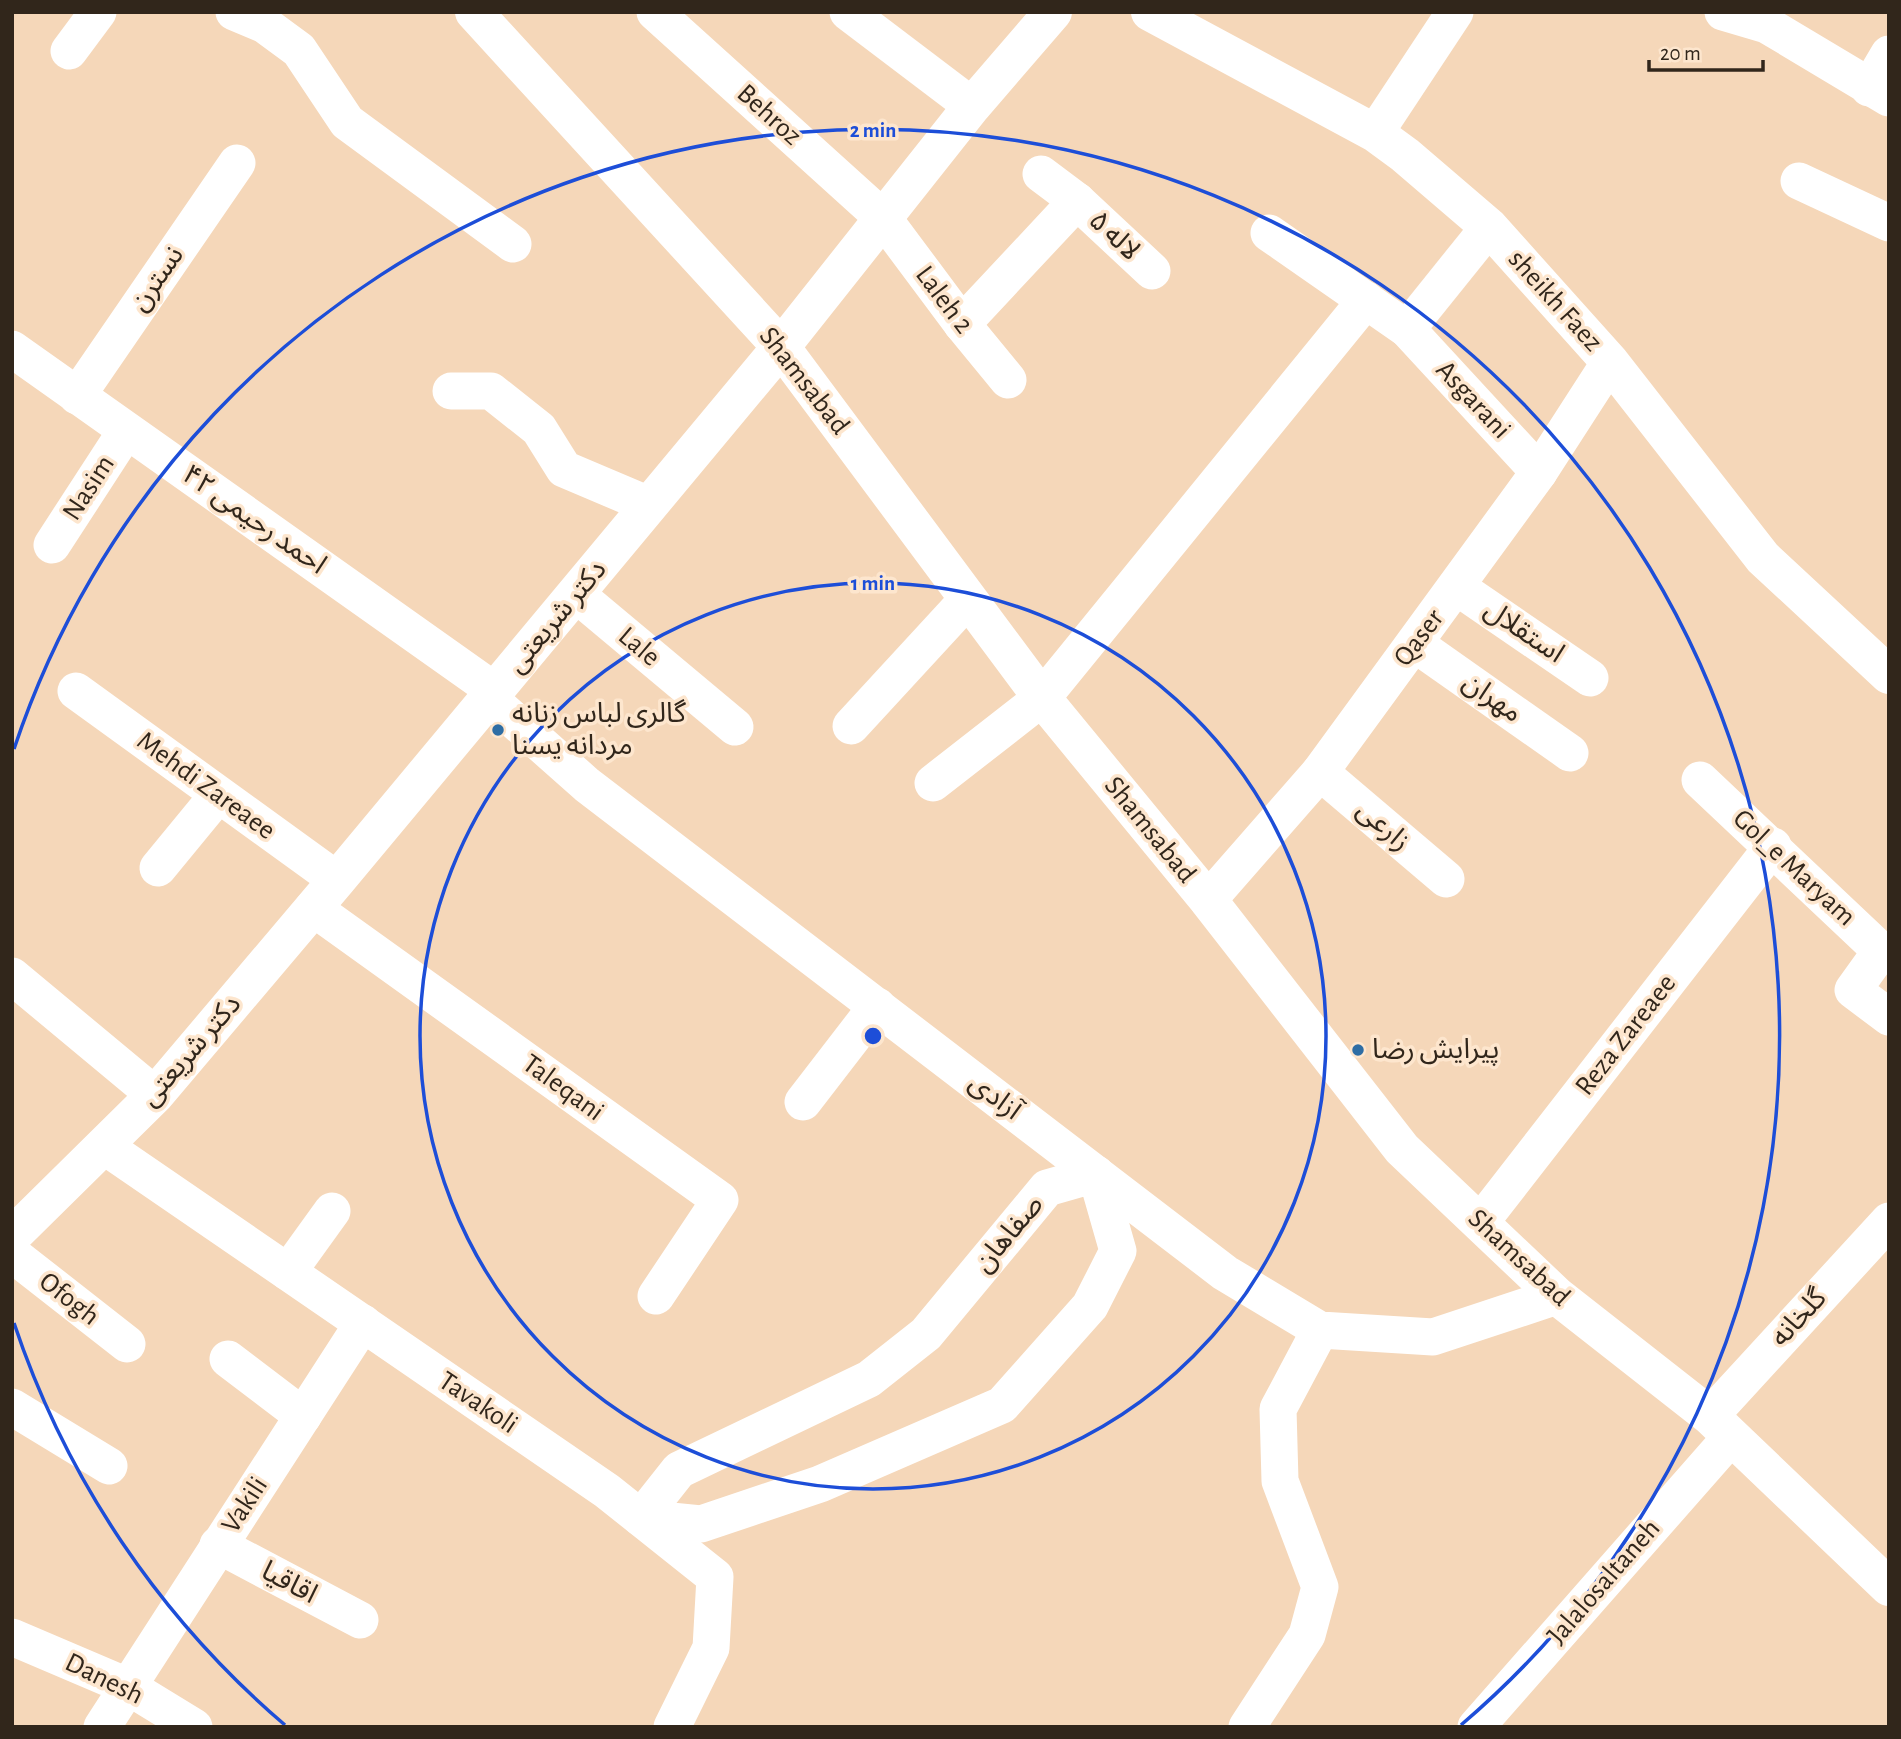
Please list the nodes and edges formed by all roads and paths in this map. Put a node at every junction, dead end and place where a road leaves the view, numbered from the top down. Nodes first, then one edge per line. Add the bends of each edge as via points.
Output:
1 (98, 12) edge
2 (234, 12) edge
3 (474, 12) edge
4 (655, 12) edge
5 (848, 12) edge
6 (1054, 12) edge
7 (1150, 12) edge
8 (1455, 12) edge
9 (1723, 12) edge
10 (69, 51) dead end
11 (1889, 54) edge
12 (1879, 93) edge
13 (972, 106) junction
14 (1375, 134) junction
15 (237, 163) dead end
16 (1041, 174) dead end
17 (1799, 181) dead end
18 (1077, 201) junction
19 (883, 218) junction
20 (1889, 223) edge
21 (1489, 228) junction
22 (1269, 233) dead end
23 (513, 244) dead end
24 (1152, 271) dead end
25 (1366, 300) junction
26 (962, 324) junction
27 (1407, 329) junction
28 (781, 346) junction
29 (12, 349) edge
30 (1610, 362) junction
31 (1007, 380) dead end
32 (451, 391) dead end
33 (77, 396) junction
34 (126, 431) junction
35 (1539, 472) junction
36 (649, 505) junction
37 (52, 545) dead end
38 (1457, 587) junction
39 (576, 594) junction
40 (968, 598) junction
41 (1415, 644) junction
42 (1889, 675) edge
43 (1590, 678) dead end
44 (76, 691) dead end
45 (492, 694) junction
46 (1042, 698) junction
47 (851, 726) dead end
48 (735, 727) dead end
49 (1570, 753) dead end
50 (1320, 772) junction
51 (1700, 780) dead end
52 (933, 783) dead end
53 (218, 795) junction
54 (1773, 846) junction
55 (158, 868) dead end
56 (1446, 880) dead end
57 (325, 894) junction
58 (1208, 900) junction
59 (12, 976) edge
60 (877, 1006) junction
61 (1889, 1017) edge
62 (155, 1095) junction
63 (803, 1102) dead end
64 (104, 1146) junction
65 (1096, 1174) junction
66 (332, 1211) dead end
67 (1889, 1221) edge
68 (1480, 1223) junction
69 (12, 1236) edge
70 (12, 1254) edge
71 (288, 1272) junction
72 (656, 1296) dead end
73 (1557, 1296) junction
74 (363, 1324) junction
75 (1320, 1330) junction
76 (127, 1344) dead end
77 (228, 1359) dead end
78 (12, 1407) edge
79 (303, 1416) junction
80 (1721, 1426) junction
81 (109, 1466) dead end
82 (641, 1518) junction
83 (218, 1545) junction
84 (1889, 1587) edge
85 (360, 1620) dead end
86 (12, 1637) edge
87 (127, 1686) junction
88 (102, 1727) edge
89 (194, 1727) edge
90 (672, 1727) edge
91 (1248, 1727) edge
92 (1476, 1727) edge

1 - 10 street
2 - 23 street via 265,25 299,50 347,122
3 - 28 street, Shamsabad
4 - 19 street, Behroz
5 - 13 street
6 - 13 street, دکتر شریعتی
7 - 14 street, sheikh Faez
8 - 14 street
9 - 12 street via 1767,25
11 - 12 street
13 - 19 street, دکتر شریعتی
14 - 21 street, sheikh Faez
15 - 33 street, نسترن
16 - 18 street, لاله ۵
17 - 20 street
18 - 24 street, لاله ۵
18 - 26 street
19 - 26 street, Laleh 2
19 - 28 street, دکتر شریعتی
21 - 27 street
21 - 30 street, sheikh Faez
22 - 25 street, Asgarani
25 - 27 street, Asgarani
25 - 46 street
26 - 31 street, Laleh 2
27 - 35 street, Asgarani
28 - 36 street, دکتر شریعتی
28 - 40 street, Shamsabad
29 - 33 street, ۴۲ احمد رحیمی
30 - 35 street, Qaser
30 - 42 street, sheikh Faez via 1763,558
32 - 36 street via 491,391 539,429 564,469
33 - 34 street, ۴۲ احمد رحیمی
34 - 37 street, Nasim
34 - 45 street, ۴۲ احمد رحیمی
35 - 38 street, Qaser
36 - 39 street, دکتر شریعتی
38 - 41 street, Qaser
38 - 43 street, استقلال
39 - 45 street, دکتر شریعتی
39 - 48 street, Lale
40 - 46 street, Shamsabad
40 - 47 street
41 - 49 street, مهران
41 - 50 street, Qaser
44 - 53 street, Mehdi Zareaee
45 - 57 street, دکتر شریعتی
45 - 60 street, آزادی via 587,785
46 - 52 street
46 - 58 street, Shamsabad
50 - 56 street, زارعی
50 - 58 street, Qaser
51 - 54 street, Gol_e Maryam
53 - 55 street
53 - 57 street, Mehdi Zareaee
54 - 61 street, Gol_e Maryam via 1881,951 1853,990
54 - 68 street, Reza Zareaee
57 - 62 street, دکتر شریعتی
57 - 72 street, Taleqani via 720,1200
58 - 68 street, Shamsabad via 1402,1149
59 - 62 street
60 - 63 street
60 - 65 street, آزادی
62 - 64 street, دکتر شریعتی
64 - 69 street, دکتر شریعتی
64 - 71 street, Tavakoli
65 - 75 street, آزادی via 1225,1273
65 - 82 street, صفاهان via 1047,1188 926,1334 869,1379 679,1470
65 - 82 street via 1118,1251 1090,1306 1002,1405 820,1484 701,1524
66 - 71 street
67 - 80 street, گلخانه
68 - 73 street, Shamsabad
70 - 76 street, Ofogh
71 - 74 street, Tavakoli
73 - 75 street, آزادی via 1433,1337
73 - 80 street, Shamsabad
74 - 79 street, Vakili
74 - 82 street, Tavakoli
75 - 91 street via 1278,1409 1280,1481 1320,1587 1307,1635
77 - 79 street
78 - 81 street
79 - 83 street, Vakili
80 - 84 street, Shamsabad
80 - 92 street, Jalalosaltaneh
82 - 90 street, Tavakoli via 715,1577 711,1648
83 - 85 street, اقاقیا
83 - 87 street, Vakili
86 - 87 street, Danesh
87 - 88 street, Vakili
87 - 89 street, Danesh

